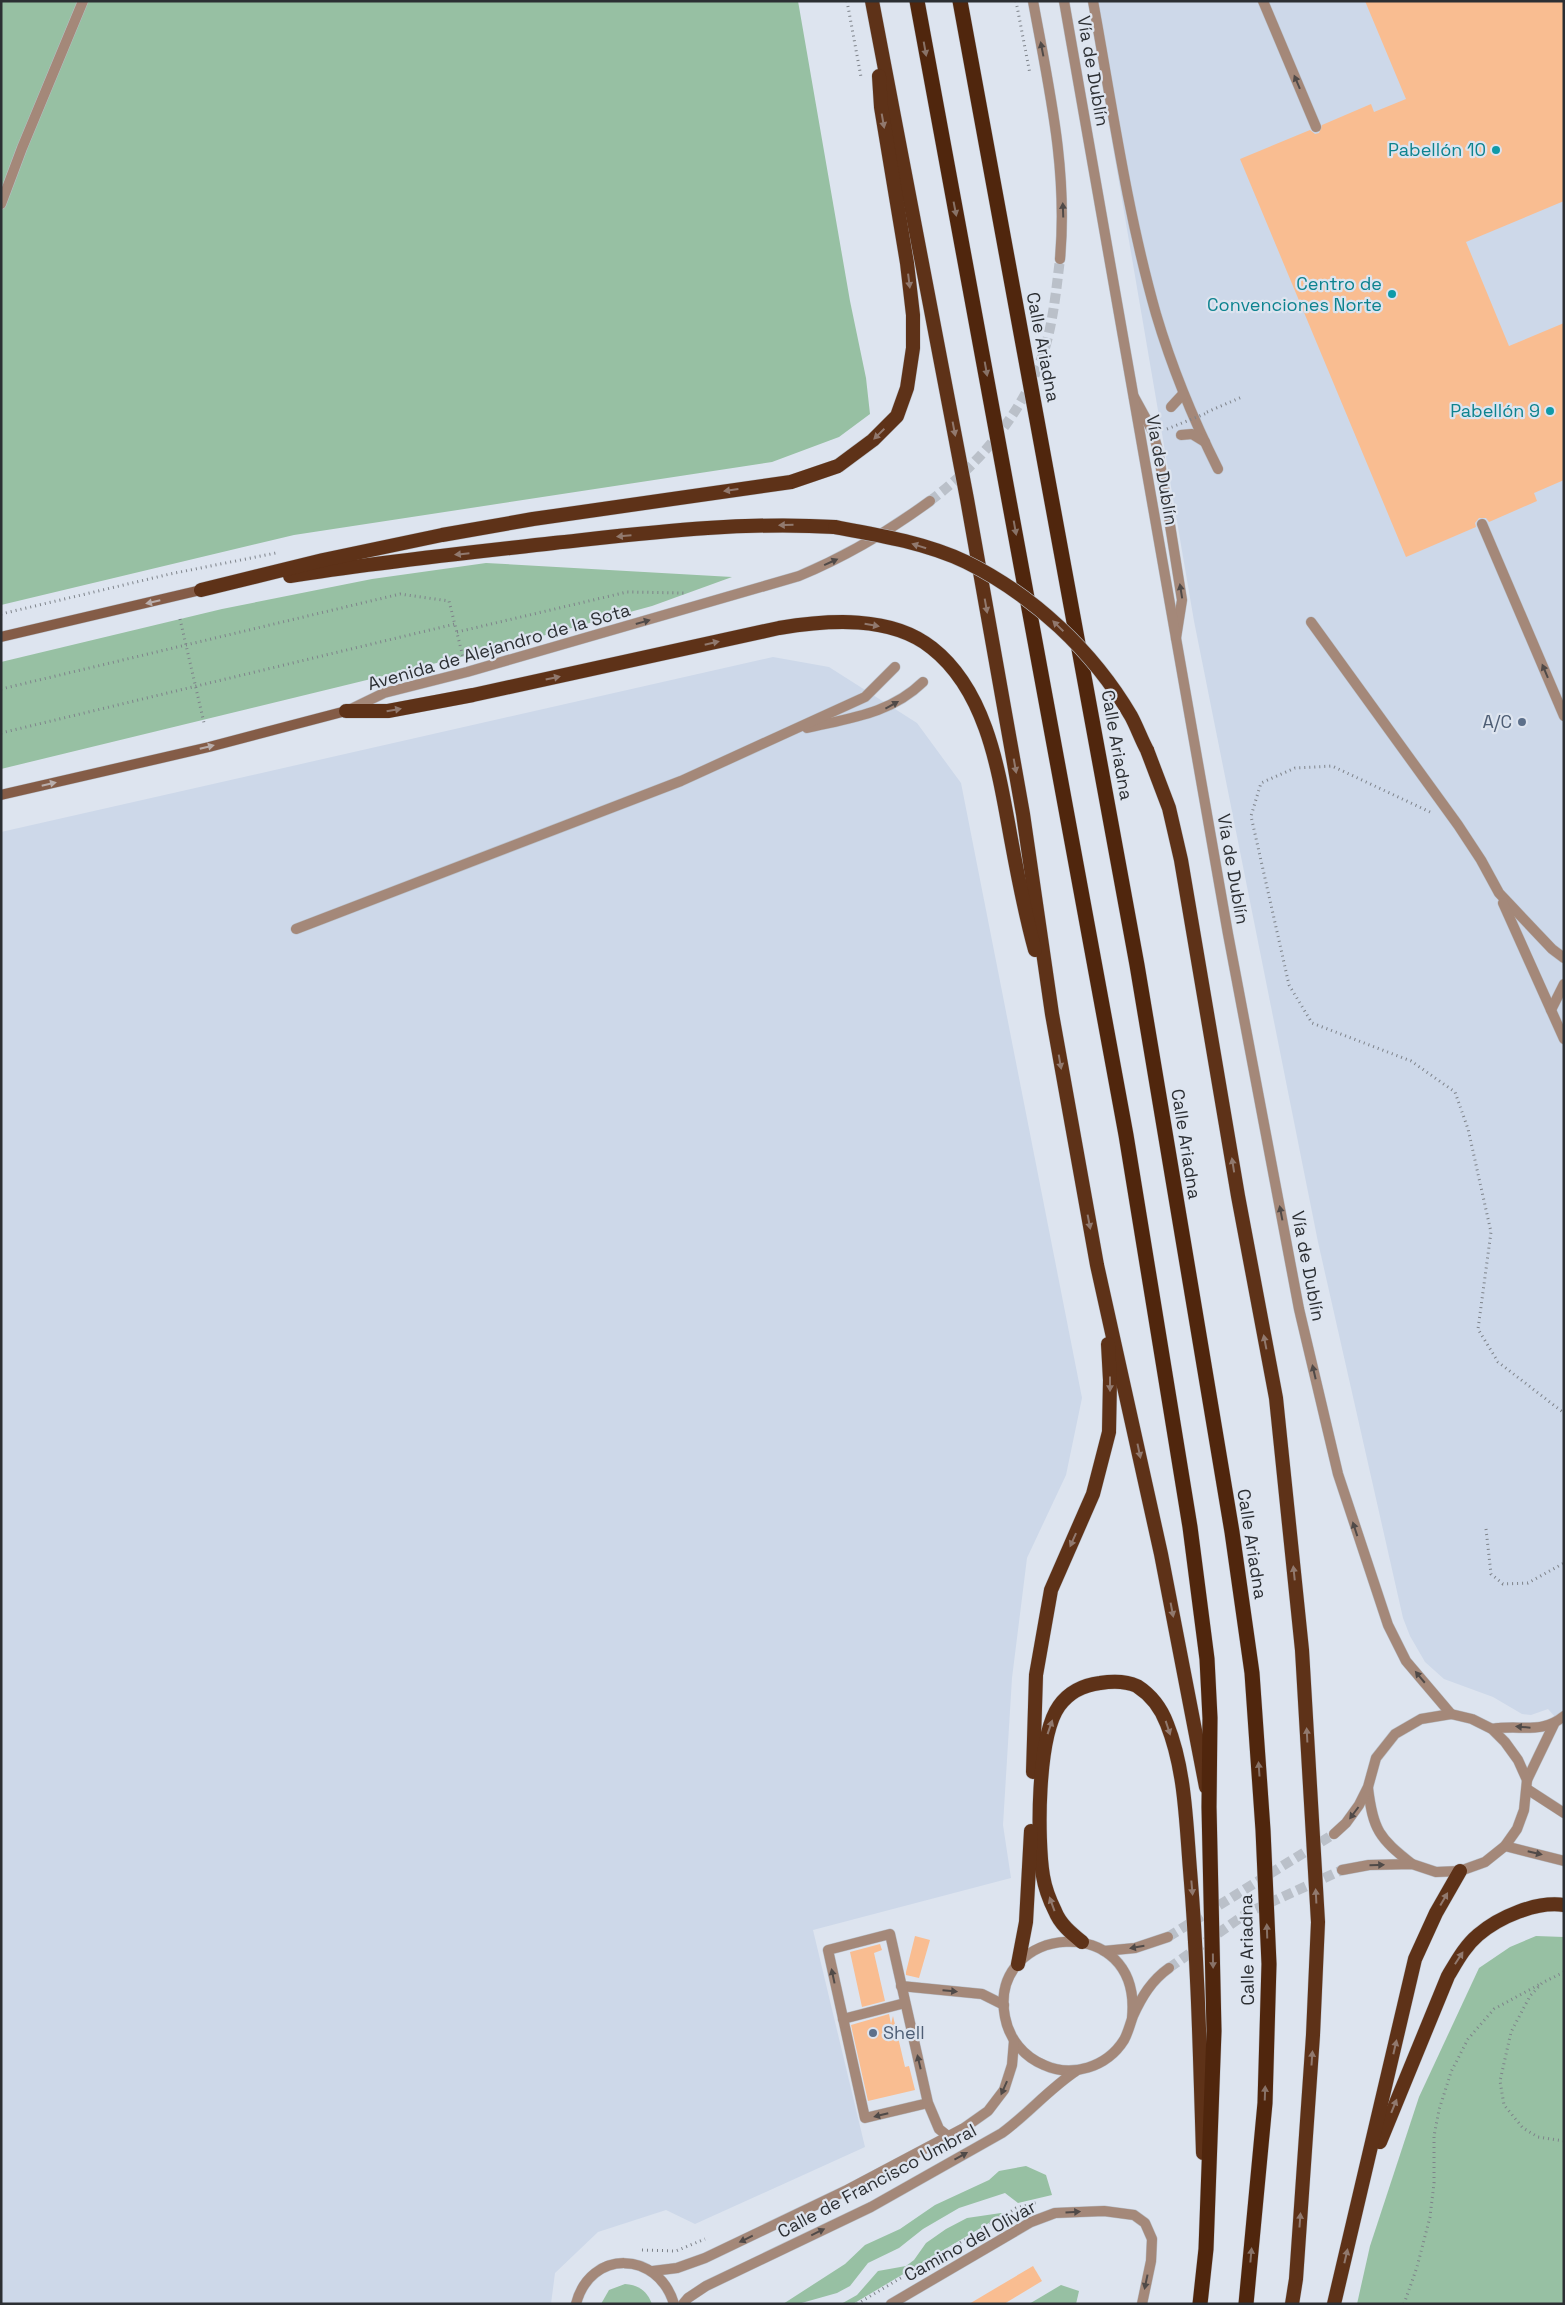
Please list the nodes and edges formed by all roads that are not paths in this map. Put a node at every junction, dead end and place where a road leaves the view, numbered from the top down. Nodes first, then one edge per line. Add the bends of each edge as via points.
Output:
1 (83, 1) edge
2 (872, 1) edge
3 (917, 1) edge
4 (960, 1) edge
5 (1033, 1) edge
6 (1064, 1) edge
7 (1093, 1) edge
8 (1263, 1) edge
9 (876, 20) junction
10 (1316, 127) dead end
11 (1, 204) edge
12 (1060, 258) tunnel mouth
13 (1184, 394) junction
14 (1133, 395) junction
15 (1171, 407) dead end
16 (1181, 435) dead end
17 (1205, 442) junction
18 (1218, 469) dead end
19 (930, 501) tunnel mouth
20 (1482, 524) dead end
21 (201, 590) junction
22 (1311, 622) dead end
23 (1, 636) edge
24 (1176, 638) junction
25 (894, 667) dead end
26 (923, 682) dead end
27 (346, 711) junction
28 (1564, 716) edge
29 (788, 732) junction
30 (1, 795) edge
31 (1499, 894) junction
32 (296, 930) dead end
33 (1564, 958) edge
34 (1564, 984) edge
35 (1550, 1010) junction
36 (1052, 1014) junction
37 (1564, 1039) edge
38 (1105, 1301) junction
39 (1451, 1714) junction
40 (1564, 1716) edge
41 (1554, 1724) junction
42 (1492, 1729) junction
43 (1527, 1785) junction
44 (1368, 1787) junction
45 (1209, 1807) junction
46 (1564, 1814) edge
47 (1334, 1834) tunnel mouth
48 (1505, 1846) junction
49 (1564, 1861) edge
50 (1412, 1864) junction
51 (1342, 1870) tunnel mouth
52 (1460, 1871) junction
53 (1564, 1906) edge
54 (1168, 1937) tunnel mouth
55 (1082, 1942) junction
56 (1104, 1951) junction
57 (1018, 1964) junction
58 (1169, 1968) tunnel mouth
59 (901, 1986) junction
60 (905, 2003) junction
61 (1004, 2005) junction
62 (1132, 2018) junction
63 (843, 2019) junction
64 (1014, 2041) junction
65 (1076, 2071) junction
66 (928, 2103) junction
67 (950, 2137) junction
68 (1363, 2184) junction
69 (1206, 2248) junction
70 (653, 2271) junction
71 (576, 2304) edge
72 (674, 2304) edge
73 (683, 2304) edge
74 (891, 2304) edge
75 (1142, 2304) edge
76 (1200, 2304) edge
77 (1246, 2304) edge
78 (1292, 2304) edge
79 (1334, 2304) edge

1 - 11 street
2 - 9 highway
3 -> 45 highway, Calle Ariadna via 1126,1135 1188,1517 1208,1658
77 -> 4 highway, Calle Ariadna via 1265,2103 1269,1964 1252,1673 1232,1532 1137,965
12 -> 5 street via 1063,219 1061,166
6 - 14 street, Vía de Dublín
7 - 13 street via 1141,255
10 -> 8 street
9 -> 21 highway via 881,107 907,263 913,348 907,388 897,416 873,440 838,466 791,482 533,519 413,540
9 -> 36 highway via 969,508 1023,814
13 - 15 street
13 - 17 street
14 - 24 street, Vía de Dublín
24 -> 14 street via 1182,600 1158,450 1152,430
16 - 17 street via 1192,434
17 - 18 street
27 -> 19 street, Avenida de Alejandro de la Sota via 384,693 799,576 847,555
28 -> 20 street
21 -> 23 main road
78 -> 21 highway, bridge via 1313,2044 1318,1922 1302,1650 1276,1398 1181,860 1168,808 1131,716 1089,659 1060,628 1019,594 965,562 937,551 871,533 834,527 792,524 728,526 614,537 374,564
22 - 31 street via 1458,825
39 -> 24 street, Vía de Dublín via 1406,1661 1388,1625 1338,1474 1299,1309
25 - 29 street via 865,697
29 -> 26 street via 886,709 910,695
30 -> 27 main road, Avenida de Alejandro de la Sota
27 -> 36 highway via 388,711 473,695 817,621 847,621 905,633 931,647 952,666 979,711 1002,792 1026,916
29 - 32 street via 681,781
31 - 33 street
31 - 35 street
34 - 35 street
35 - 37 street
36 -> 38 highway
38 -> 45 highway via 1161,1554
38 -> 57 highway via 1110,1380 1109,1432 1093,1494 1051,1590 1037,1666 1030,1879
39 - 42 street via 1472,1719
39 - 44 street via 1421,1719 1395,1734 1376,1758
40 - 41 street
41 -> 42 street via 1544,1728 1510,1726
41 - 43 street
42 - 43 street via 1518,1760
43 - 46 street
43 - 48 street via 1524,1810 1517,1829
44 -> 47 street via 1346,1823
44 - 50 street via 1372,1818 1387,1845
45 -> 69 highway, Calle Ariadna via 1214,2031
48 -> 49 street
48 - 52 street via 1485,1862
51 -> 50 street via 1369,1865
50 - 52 street via 1436,1872
68 -> 52 highway via 1415,1959 1436,1912
68 -> 53 highway via 1448,1976 1462,1954 1478,1935 1514,1914 1533,1908
54 -> 56 street via 1135,1948
55 - 56 street
55 - 57 street via 1052,1943 1033,1951
55 -> 69 highway via 1055,1912 1043,1878 1040,1848 1042,1758 1052,1719 1071,1694 1090,1684 1121,1682 1152,1697 1159,1708 1167,1724 1185,1800 1199,2013
56 - 62 street via 1128,1978 1134,2003
57 - 61 street via 1008,1981
58 - 62 street via 1152,1984
59 - 60 street
59 -> 61 street via 982,1994
63 -> 59 street via 828,1950 890,1934
60 - 63 street
66 -> 60 street
61 - 64 street via 1004,2017
62 - 65 street via 1129,2031 1115,2052 1090,2068
66 -> 63 street via 865,2118
64 - 65 street via 1035,2062
64 -> 67 street, Calle de Francisco Umbral via 1012,2065 997,2102
73 -> 65 street, Calle de Francisco Umbral via 706,2286 871,2207 1002,2133 1054,2086
66 - 67 street via 938,2129
67 -> 70 street, Calle de Francisco Umbral via 705,2258 677,2268
79 -> 68 highway
69 - 76 highway, Calle Ariadna
70 - 71 street via 632,2263 605,2266 581,2288
70 - 72 street via 665,2283
74 -> 75 street, Camino del Olivar via 1031,2222 1055,2213 1104,2210 1134,2215 1145,2223 1152,2239

